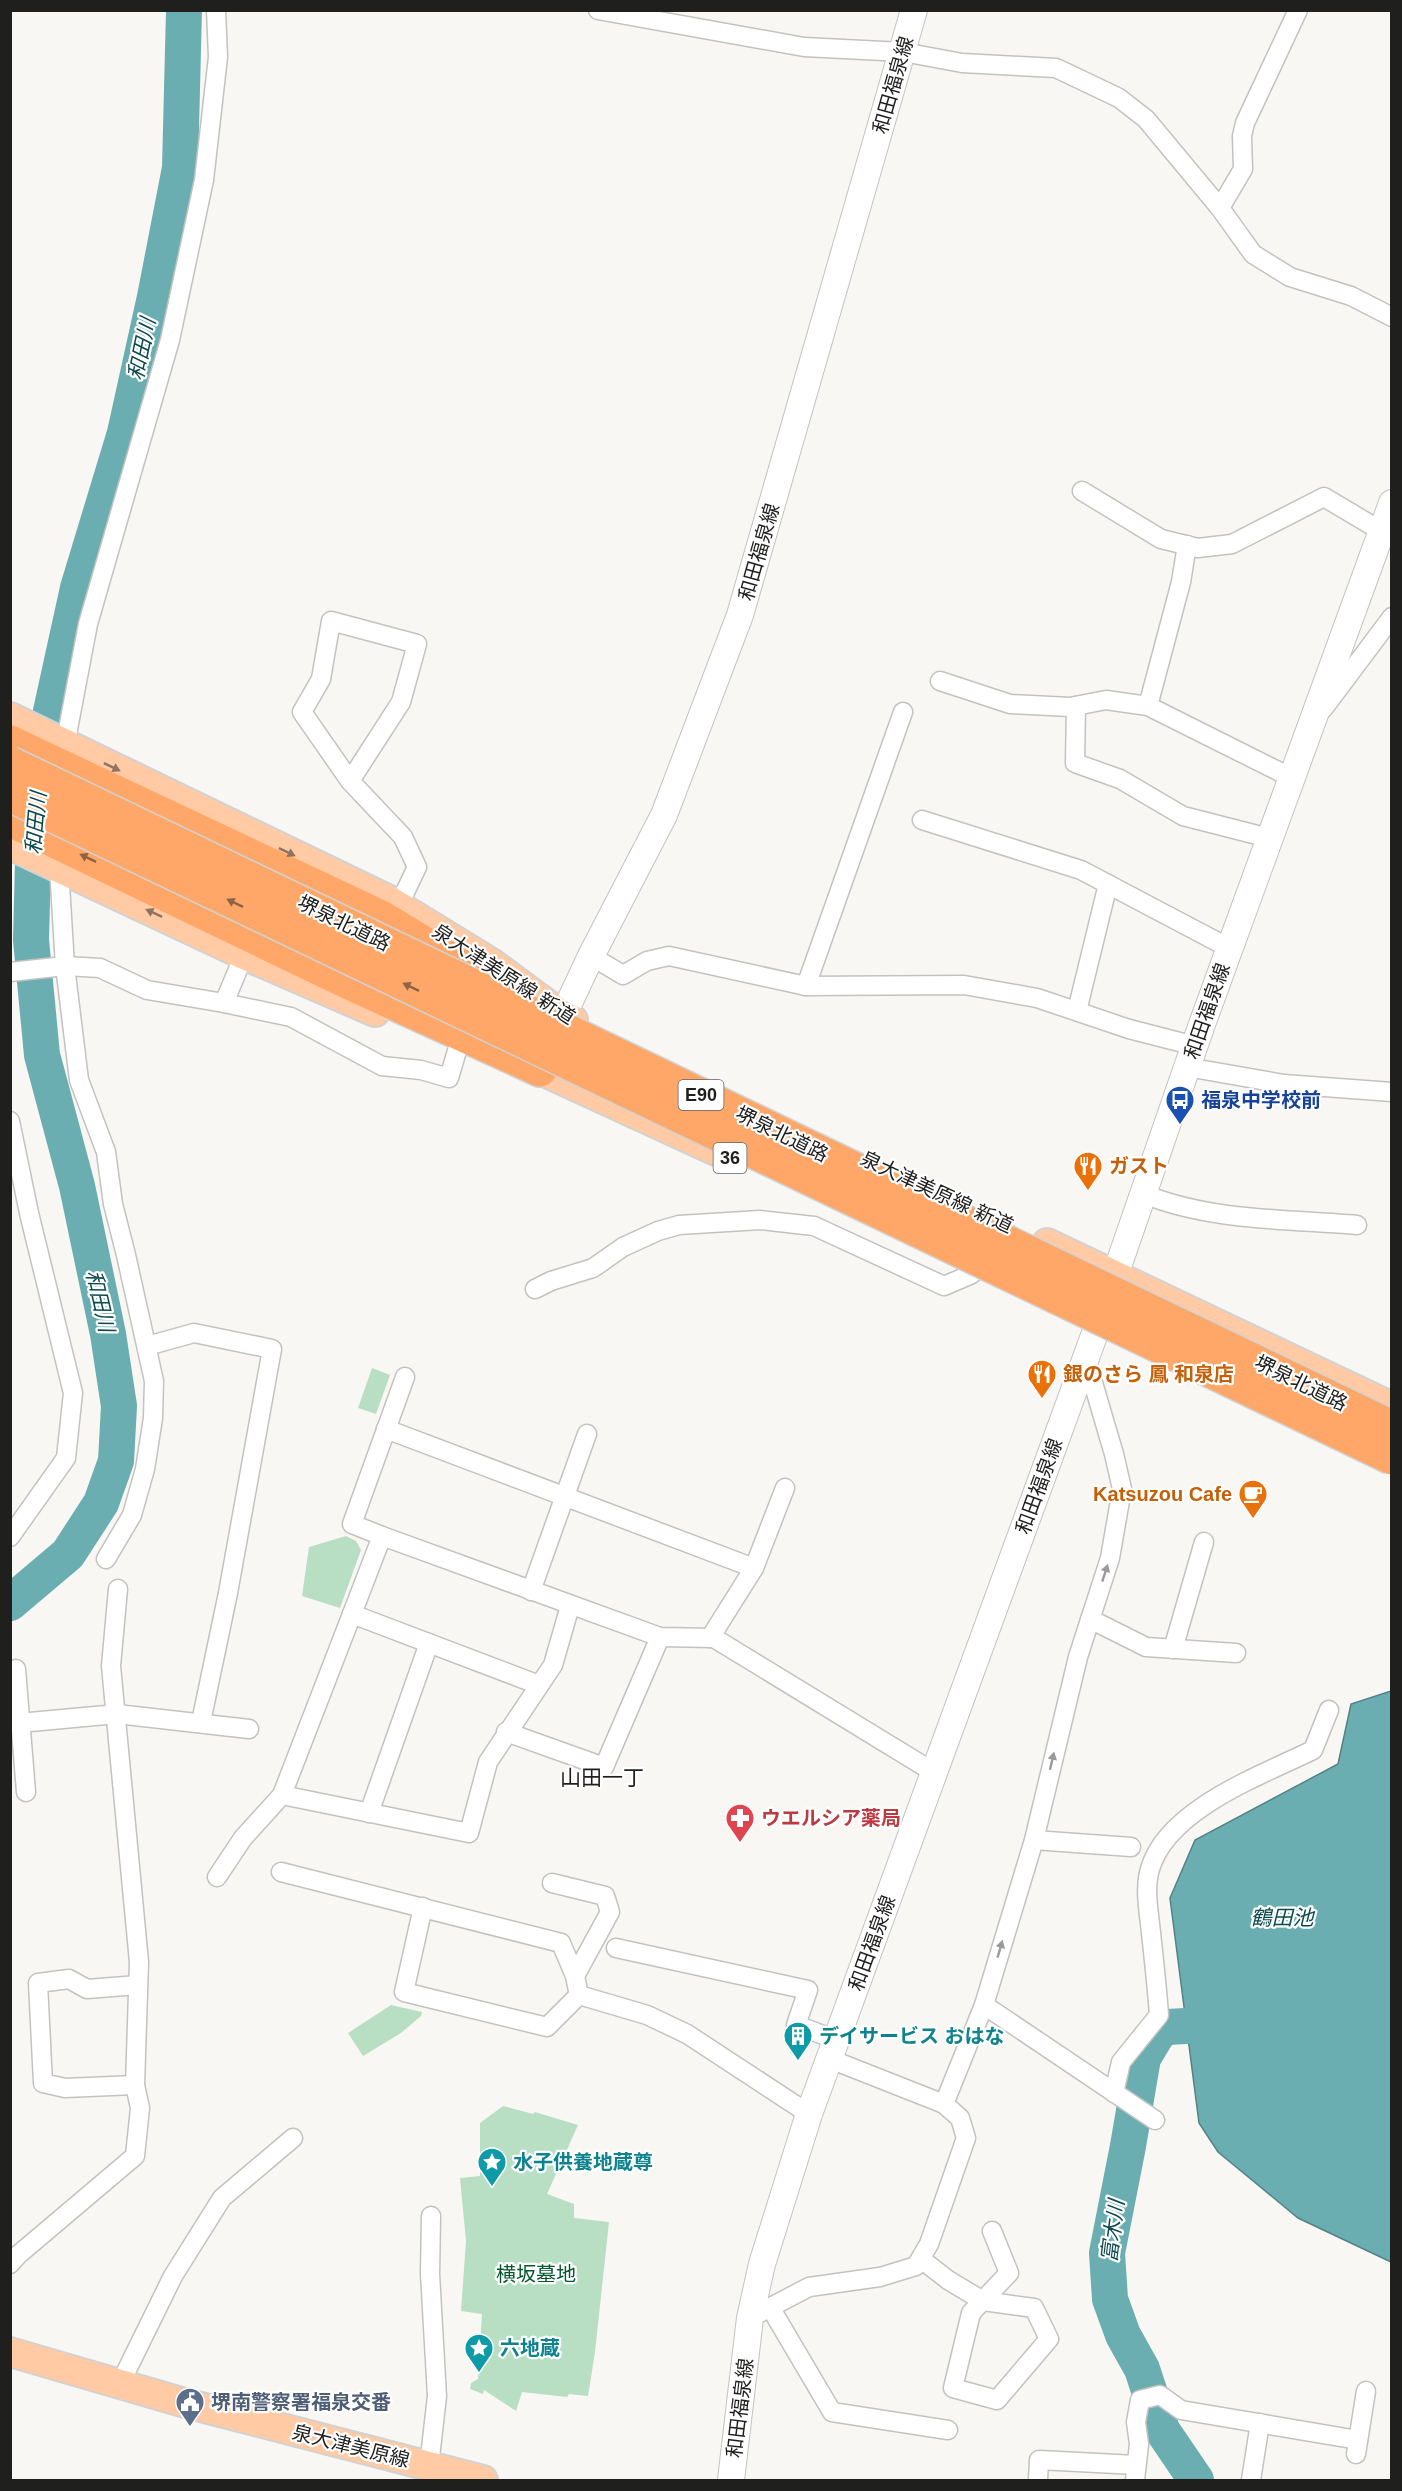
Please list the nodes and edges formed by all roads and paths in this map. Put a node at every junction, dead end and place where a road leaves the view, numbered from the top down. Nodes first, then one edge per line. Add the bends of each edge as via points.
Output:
1 (216, 10) edge
2 (598, 10) edge
3 (915, 10) edge
4 (1298, 10) edge
5 (903, 52) junction
6 (1220, 208) junction
7 (1392, 317) edge
8 (1082, 491) dead end
9 (1392, 503) edge
10 (1381, 531) junction
11 (1187, 545) junction
12 (1392, 617) edge
13 (940, 681) dead end
14 (1076, 706) junction
15 (1148, 706) junction
16 (903, 712) dead end
17 (10, 717) edge
18 (1310, 727) junction
19 (10, 742) edge
20 (62, 743) junction
21 (10, 763) edge
22 (1292, 778) junction
23 (350, 781) junction
24 (10, 795) edge
25 (10, 820) edge
26 (922, 820) dead end
27 (1269, 838) junction
28 (10, 845) edge
29 (59, 868) junction
30 (1108, 884) junction
31 (390, 912) junction
32 (1229, 948) junction
33 (244, 956) junction
34 (591, 956) junction
35 (65, 966) junction
36 (10, 972) edge
37 (806, 986) junction
38 (224, 1003) junction
39 (1077, 1011) junction
40 (562, 1015) junction
41 (459, 1044) junction
42 (1191, 1056) junction
43 (540, 1070) junction
44 (1392, 1092) edge
45 (10, 1121) edge
46 (1144, 1194) junction
47 (1357, 1225) dead end
48 (972, 1274) junction
49 (1114, 1275) junction
50 (535, 1289) dead end
51 (147, 1346) junction
52 (1090, 1346) junction
53 (405, 1377) dead end
54 (1392, 1407) edge
55 (1392, 1427) edge
56 (386, 1429) junction
57 (587, 1434) dead end
58 (1392, 1458) edge
59 (1392, 1475) edge
60 (785, 1488) dead end
61 (565, 1497) junction
62 (382, 1536) junction
63 (10, 1537) edge
64 (1204, 1542) dead end
65 (106, 1559) dead end
66 (754, 1568) junction
67 (118, 1589) dead end
68 (531, 1591) junction
69 (570, 1606) junction
70 (352, 1614) junction
71 (1090, 1619) junction
72 (660, 1637) junction
73 (710, 1638) junction
74 (429, 1643) junction
75 (1173, 1649) junction
76 (1236, 1653) dead end
77 (16, 1669) dead end
78 (539, 1685) junction
79 (1329, 1710) dead end
80 (117, 1714) junction
81 (201, 1722) junction
82 (19, 1723) junction
83 (249, 1729) dead end
84 (506, 1732) junction
85 (935, 1773) junction
86 (26, 1792) dead end
87 (282, 1795) junction
88 (369, 1813) junction
89 (1034, 1840) junction
90 (1131, 1847) dead end
91 (281, 1872) dead end
92 (217, 1877) dead end
93 (552, 1883) dead end
94 (423, 1907) junction
95 (616, 1948) dead end
96 (575, 1976) junction
97 (138, 1985) junction
98 (579, 1995) junction
99 (984, 2005) junction
100 (833, 2050) junction
101 (135, 2085) junction
102 (1114, 2093) junction
103 (944, 2104) junction
104 (809, 2114) junction
105 (1155, 2120) dead end
106 (293, 2138) dead end
107 (431, 2216) dead end
108 (992, 2230) dead end
109 (921, 2259) junction
110 (10, 2264) edge
111 (982, 2301) junction
112 (760, 2312) junction
113 (10, 2352) edge
114 (120, 2384) junction
115 (1366, 2391) dead end
116 (1260, 2423) junction
117 (948, 2430) dead end
118 (429, 2466) junction
119 (1136, 2473) edge
120 (483, 2481) edge
121 (731, 2481) edge
122 (1038, 2481) edge
123 (1251, 2481) edge

1 - 20 street via 218,57 204,180 170,340 88,624
2 - 5 street via 804,47
3 - 5 main road, 和田福泉線
4 - 6 street via 1245,123 1243,169
5 - 6 street via 962,63 1056,69 1119,98 1146,119
5 - 34 main road, 和田福泉線 via 740,615 664,815
6 - 7 street via 1254,254 1290,277 1351,296
8 - 11 street via 1161,539
9 - 10 main road, 和田福泉線
10 - 11 street via 1324,497 1232,544 1198,548
10 - 18 main road, 和田福泉線
11 - 15 street
12 - 18 street
13 - 14 street via 1010,704
14 - 15 street via 1106,700
14 - 27 street via 1075,763 1120,778 1183,816
15 - 22 street
16 - 37 street
17 - 20 main road
18 - 22 main road, 和田福泉線
19 - 31 highway
20 -> 31 main road
21 - 55 highway, 堺泉北道路 / E90, bridge
22 - 27 main road, 和田福泉線
23 - 23 street via 302,712 321,679 331,621 417,644 401,702
23 - 31 street via 403,837 417,867
58 -> 24 highway, 堺泉北道路 / E90, bridge
43 -> 25 highway
26 - 30 street via 1082,870
27 - 32 main road, 和田福泉線
28 - 29 main road, 36
33 -> 29 main road, 36
29 - 35 street
30 - 32 street
30 - 39 street
31 - 40 highway via 486,979
32 - 42 main road, 和田福泉線
33 - 38 street
33 - 41 main road, 36 via 420,1032
34 - 37 street via 623,975 669,956
34 - 40 main road, 和田福泉線
35 - 36 street
35 - 38 street via 100,968 147,990
35 - 51 street via 79,1080 106,1152 113,1204
37 - 39 street via 964,985 1037,998
38 - 41 street via 291,1017 382,1066 449,1078
39 - 42 street
40 - 43 main road, 和田福泉線
40 - 49 main road, 泉大津美原線 新道
41 - 43 main road, 36
42 - 44 street via 1284,1084
42 - 46 main road, 和田福泉線
43 - 48 main road, 36
45 - 63 street via 28,1213 73,1393 66,1458
46 - 47 street via 1212,1213
46 - 49 main road, 和田福泉線
48 - 50 street via 944,1286 814,1226 760,1220 679,1225 658,1231 622,1247 593,1268
48 - 52 main road, 36
49 - 52 main road, 和田福泉線
49 - 54 main road, 泉大津美原線 新道
51 - 65 street via 154,1381 145,1469 132,1515
51 - 81 street via 194,1333 272,1349
52 - 59 main road, 36
71 -> 52 street via 1110,1558 1122,1489
52 - 85 main road, 和田福泉線
53 - 56 street
56 - 61 street
56 - 62 street via 352,1524
57 - 61 street
60 - 66 street
61 - 66 street
61 - 68 street
62 - 68 street
62 - 70 street
64 - 75 street
66 - 73 street
67 - 80 street via 111,1666
68 - 69 street
69 - 72 street
69 - 78 street via 553,1665
70 - 74 street
70 - 87 street
71 - 75 street via 1146,1647
89 -> 71 street
72 - 73 street
72 - 84 street via 604,1767
73 - 85 street
74 - 78 street
74 - 88 street
75 - 76 street
77 - 82 street
78 - 84 street
79 - 102 street via 1313,1750 1208,1801 1174,1830 1159,1850 1150,1868 1147,1893 1159,2015 1121,2062
80 - 81 street
80 - 82 street
80 - 97 street
81 - 83 street
82 - 86 street
84 - 88 street via 488,1762 468,1833
85 - 100 main road, 和田福泉線
87 - 88 street
87 - 92 street via 243,1838
89 - 90 street
99 -> 89 street
91 - 94 street
93 - 96 street via 605,1896 610,1912
94 - 96 street via 561,1943
94 - 98 street via 404,1992 547,2027
95 - 100 street via 808,1990 796,2025
96 - 98 street
97 - 101 street
97 - 101 street via 87,1989 69,1979 38,1983 43,2083 65,2088
98 - 104 street via 647,2015 687,2034
99 - 102 street
99 - 103 street
100 - 103 street
100 - 104 main road, 和田福泉線
101 - 110 street via 140,2108 135,2156
102 - 105 street
103 - 109 street via 960,2118 966,2138
104 - 112 main road, 和田福泉線 via 762,2264
106 - 114 street via 222,2198 173,2276
107 - 118 street via 430,2274 438,2396
108 - 111 street via 1009,2273
109 - 111 street
109 - 112 street via 916,2266 880,2277 809,2287
111 - 111 street via 1034,2308 1049,2338 998,2400 953,2388 971,2313
112 - 117 street via 832,2412
112 - 121 main road, 和田福泉線
113 - 114 main road, 泉大津美原線
114 - 118 main road, 泉大津美原線
115 - 116 street via 1357,2447
116 - 119 street via 1181,2410 1160,2395 1140,2400
116 - 123 street
118 - 120 main road, 泉大津美原線
119 - 122 street via 1039,2460

